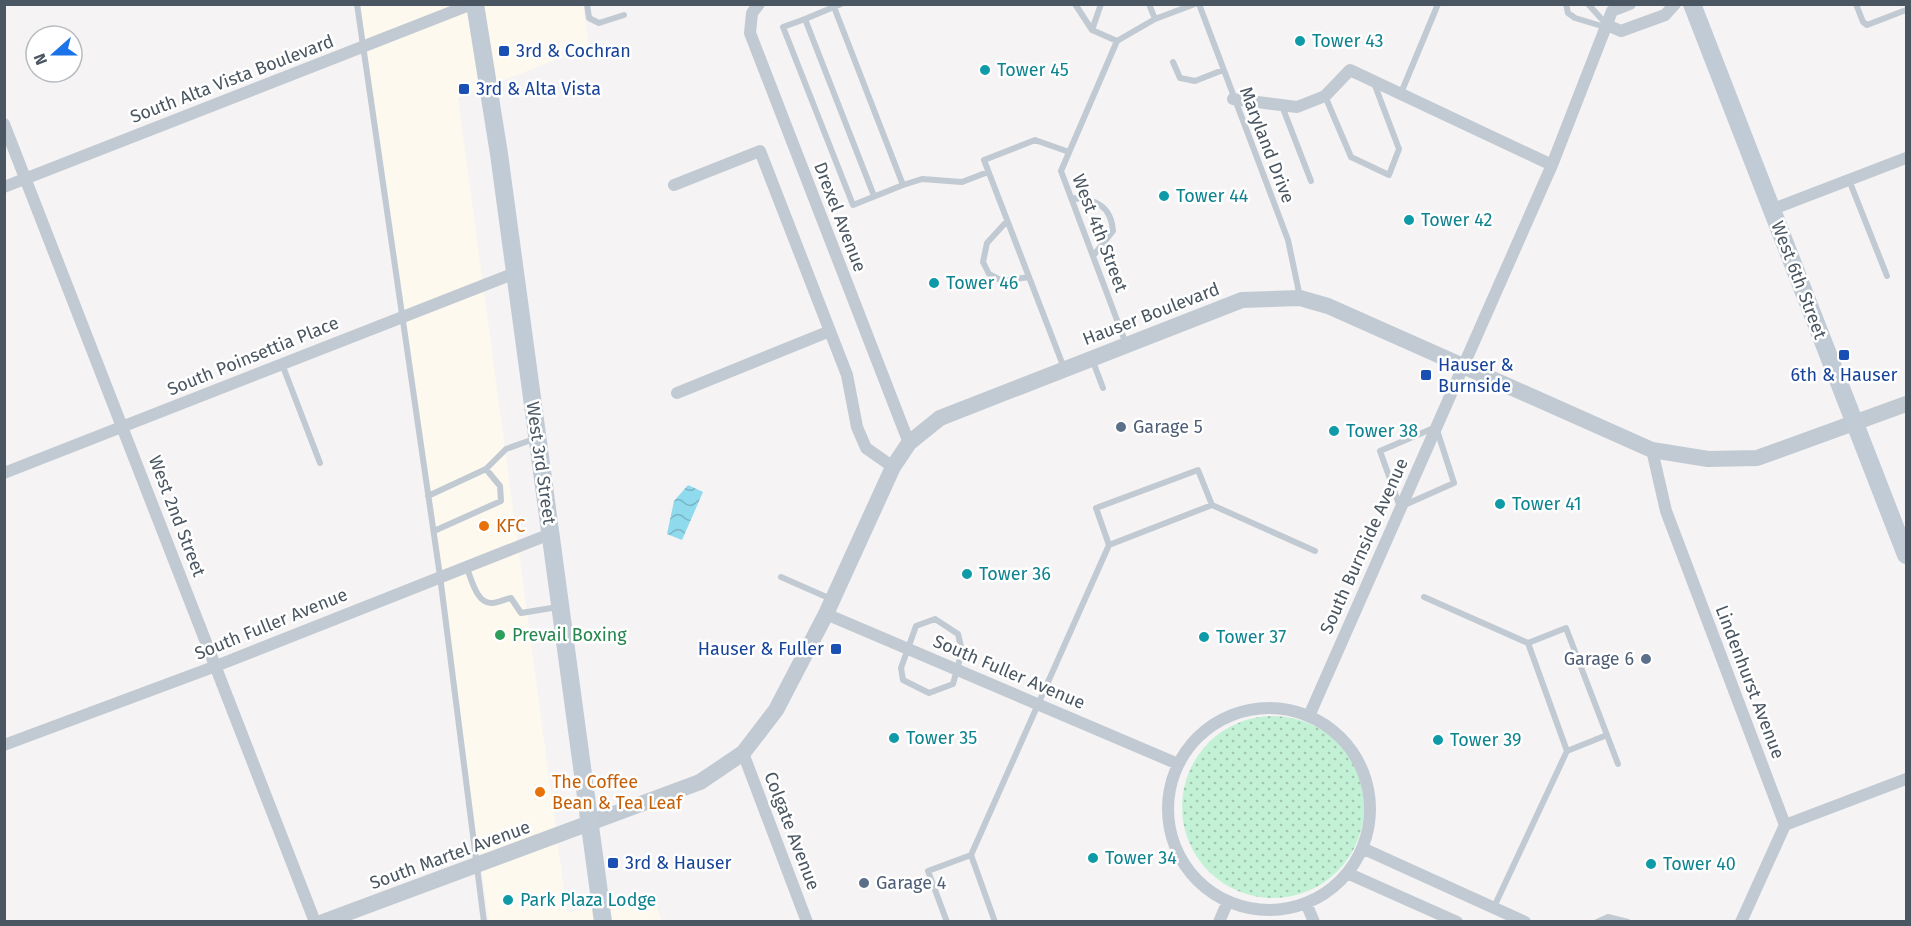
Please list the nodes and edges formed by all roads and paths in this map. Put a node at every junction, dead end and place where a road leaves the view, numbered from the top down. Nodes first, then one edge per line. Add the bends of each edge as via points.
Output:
1 (357, 4) edge
2 (473, 4) edge
3 (587, 4) edge
4 (759, 4) edge
5 (1076, 4) edge
6 (1101, 4) edge
7 (1149, 4) edge
8 (1197, 4) edge
9 (1438, 4) edge
10 (1566, 4) edge
11 (1588, 4) edge
12 (1630, 4) edge
13 (1675, 4) edge
14 (1692, 4) edge
15 (1856, 4) edge
16 (838, 6) edge
17 (1906, 10) edge
18 (624, 15) dead end
19 (805, 19) junction
20 (1155, 19) junction
21 (1606, 26) junction
22 (1092, 30) junction
23 (1117, 41) junction
24 (363, 47) junction
25 (1173, 62) dead end
26 (1223, 70) junction
27 (1373, 79) junction
28 (1401, 93) junction
29 (1325, 96) junction
30 (1233, 99) junction
31 (1282, 105) junction
32 (4, 124) edge
33 (1069, 152) junction
34 (1906, 158) edge
35 (1552, 165) junction
36 (988, 172) junction
37 (26, 179) junction
38 (1850, 180) junction
39 (1311, 181) dead end
40 (674, 185) dead end
41 (903, 185) junction
42 (4, 187) edge
43 (874, 196) junction
44 (1071, 198) junction
45 (1773, 210) junction
46 (1007, 221) junction
47 (1093, 256) junction
48 (515, 273) junction
49 (1887, 276) dead end
50 (1030, 279) junction
51 (1300, 298) junction
52 (402, 317) junction
53 (830, 331) junction
54 (1126, 345) junction
55 (1092, 358) junction
56 (282, 363) junction
57 (1463, 366) junction
58 (1065, 369) junction
59 (1103, 388) dead end
60 (677, 393) dead end
61 (1906, 404) edge
62 (1854, 424) junction
63 (124, 427) junction
64 (1436, 427) junction
65 (537, 437) junction
66 (909, 443) junction
67 (1652, 450) junction
68 (320, 463) dead end
69 (893, 466) junction
70 (486, 469) junction
71 (4, 473) edge
72 (428, 496) junction
73 (1212, 505) junction
74 (1400, 507) junction
75 (434, 531) junction
76 (550, 534) junction
77 (1109, 545) junction
78 (1315, 551) dead end
79 (1906, 555) edge
80 (466, 566) junction
81 (440, 576) junction
82 (781, 577) dead end
83 (1424, 597) dead end
84 (560, 607) junction
85 (829, 607) junction
86 (1528, 643) junction
87 (909, 649) junction
88 (216, 666) junction
89 (958, 670) junction
90 (1040, 705) junction
91 (1309, 716) junction
92 (1607, 735) junction
93 (4, 745) edge
94 (1567, 751) junction
95 (743, 753) junction
96 (1178, 764) junction
97 (1618, 765) dead end
98 (1906, 779) edge
99 (590, 824) junction
100 (1785, 825) junction
101 (1362, 848) junction
102 (971, 855) junction
103 (476, 866) junction
104 (1347, 873) junction
105 (1228, 901) junction
106 (1306, 903) junction
107 (1494, 907) junction
108 (1253, 909) junction
109 (315, 921) edge
110 (323, 921) edge
111 (484, 921) edge
112 (603, 921) edge
113 (807, 921) edge
114 (947, 921) edge
115 (995, 921) edge
116 (1219, 921) edge
117 (1247, 921) edge
118 (1314, 921) edge
119 (1457, 921) edge
120 (1525, 921) edge
121 (1597, 921) edge
122 (1628, 921) edge
123 (1741, 921) edge

1 - 24 lane
2 - 24 street, South Alta Vista Boulevard
2 - 48 main road, West 3rd Street
3 - 18 lane via 589,18 599,23
4 - 66 street, Drexel Avenue via 752,13 750,33
5 - 22 lane
6 - 22 lane
7 - 20 lane
8 - 20 lane
8 - 26 lane, Maryland Drive
9 - 28 lane
10 - 21 lane via 1568,13 1575,18
11 - 21 lane
12 - 21 street, South Burnside Avenue via 1612,11
13 - 21 street via 1665,15 1621,31
14 - 45 main road, West 6th Street
15 - 17 lane via 1867,25
16 - 19 lane
16 - 41 lane
19 - 43 lane
19 - 43 lane via 783,27 848,194 853,205
20 - 23 lane
21 - 35 street, South Burnside Avenue
22 - 23 lane
23 - 33 lane, West 4th Street
24 - 37 street, South Alta Vista Boulevard
24 - 52 lane
25 - 26 lane via 1180,78 1195,81
26 - 30 lane, Maryland Drive
27 - 28 street
27 - 29 street via 1350,70
27 - 29 lane via 1399,149 1389,175 1350,157
28 - 35 street
29 - 31 street via 1297,107
30 - 31 street
30 - 51 lane, Maryland Drive via 1288,240
31 - 39 lane
32 - 37 street, West 2nd Street
33 - 36 lane via 1035,140 984,160
33 - 44 lane, West 4th Street via 1061,171
34 - 38 street
35 - 57 street, South Burnside Avenue
36 - 41 lane via 962,182 922,179
36 - 46 lane
37 - 42 street, South Alta Vista Boulevard
37 - 63 street, West 2nd Street
38 - 45 street
38 - 49 lane
40 - 53 street via 760,151
41 - 43 lane
44 - 47 lane, West 4th Street
44 - 47 lane via 1090,199 1104,206 1112,220 1113,231
45 - 62 main road, West 6th Street
46 - 50 lane
46 - 50 lane via 987,243 983,262 989,274 1002,282
47 - 54 lane, West 4th Street
48 - 52 street, South Poinsettia Place
48 - 65 main road, West 3rd Street
50 - 58 lane
51 - 54 street, Hauser Boulevard via 1242,300
51 - 57 street, Hauser Boulevard via 1328,306
52 - 56 street, South Poinsettia Place
52 - 72 lane
53 - 60 street
53 - 69 street via 848,375 857,426 866,448
54 - 55 street, Hauser Boulevard
55 - 58 street, Hauser Boulevard
55 - 59 lane
56 - 63 street, South Poinsettia Place
56 - 68 lane
57 - 64 street, South Burnside Avenue
57 - 67 street, Hauser Boulevard
58 - 66 street, Hauser Boulevard via 940,418
61 - 62 street, Hauser Boulevard
62 - 67 street, Hauser Boulevard via 1757,458 1708,459
62 - 79 main road, West 6th Street
63 - 71 street, South Poinsettia Place
63 - 88 street, West 2nd Street
64 - 74 street, South Burnside Avenue
64 - 74 lane via 1454,483
64 - 74 lane via 1380,451
65 - 70 lane via 506,449
65 - 76 main road, West 3rd Street
66 - 69 street, Hauser Boulevard
67 - 100 street, Lindenhurst Avenue via 1666,511
69 - 85 street, Hauser Boulevard
70 - 72 lane
70 - 75 lane via 500,486 501,501
72 - 75 lane
73 - 77 lane
73 - 77 lane via 1198,470 1096,508
73 - 78 lane
74 - 91 street, South Burnside Avenue
75 - 81 lane
76 - 80 street, South Fuller Avenue
76 - 84 main road, West 3rd Street
77 - 90 lane
80 - 81 street, South Fuller Avenue
80 - 84 lane via 484,602 511,598 521,613
81 - 88 street, South Fuller Avenue
81 - 103 lane
82 - 85 lane
83 - 86 lane
84 - 99 main road, West 3rd Street
85 - 87 street, South Fuller Avenue
85 - 95 street, Hauser Boulevard via 776,710
86 - 92 lane via 1566,628
86 - 94 lane
87 - 89 street, South Fuller Avenue
87 - 89 lane via 901,668 903,680 929,693 952,684
87 - 89 lane via 916,626 935,619 958,634 962,651
88 - 93 street, South Fuller Avenue
88 - 109 street, West 2nd Street
89 - 90 street, South Fuller Avenue
90 - 96 street, South Fuller Avenue
90 - 102 lane
91 - 96 street via 1275,708 1244,710 1199,735
91 - 101 street via 1339,735 1359,763 1370,813
92 - 94 lane
92 - 97 lane
94 - 107 lane
95 - 99 street, Hauser Boulevard via 700,782
95 - 113 street, Colgate Avenue
96 - 105 street via 1168,802 1173,839 1195,877
98 - 100 street
99 - 103 street, South Martel Avenue
99 - 112 main road, West 3rd Street
100 - 123 street
101 - 104 street
101 - 107 street
102 - 114 lane via 928,871
102 - 115 lane
103 - 110 street, South Martel Avenue
103 - 111 lane
104 - 106 street via 1329,890
104 - 119 street
105 - 108 street
105 - 116 street
106 - 108 street via 1280,909
106 - 118 street
107 - 120 street
108 - 117 street
121 - 122 lane via 1608,917

